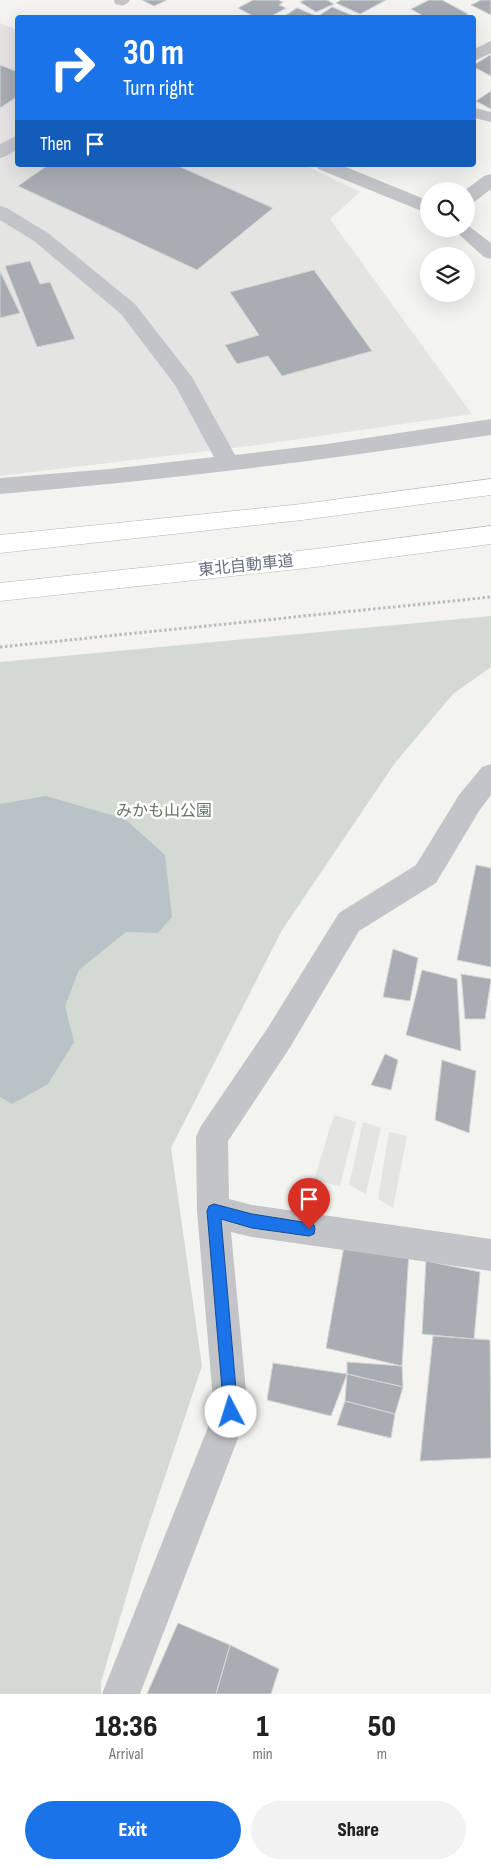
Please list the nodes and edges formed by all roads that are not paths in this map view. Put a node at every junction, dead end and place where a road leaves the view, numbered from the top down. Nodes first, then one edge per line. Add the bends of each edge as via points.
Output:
1 (491, 46) edge
2 (476, 55) edge
3 (476, 113) edge
4 (491, 117) edge
5 (15, 142) edge
6 (0, 152) edge
7 (330, 167) edge
8 (491, 180) edge
9 (475, 192) edge
10 (420, 204) edge
11 (0, 212) edge
12 (472, 237) edge
13 (491, 253) edge
14 (491, 427) edge
15 (228, 463) junction
16 (0, 486) edge
17 (491, 488) edge
18 (491, 535) edge
19 (0, 544) edge
20 (0, 592) edge
21 (491, 775) edge
22 (214, 1211) junction
23 (491, 1255) edge
24 (122, 1694) edge

1 - 2 street
3 - 4 street
5 - 6 street
7 - 10 street
8 - 9 street
11 - 15 street via 41,237 128,309 184,382
12 - 13 street
14 - 15 street via 327,452
15 - 16 street
17 - 19 highway
18 - 20 highway, 東北自動車道 via 316,558
21 - 22 street via 469,803 426,874 349,922 278,1039 212,1137
22 - 23 street via 252,1221
22 - 24 street via 231,1412

